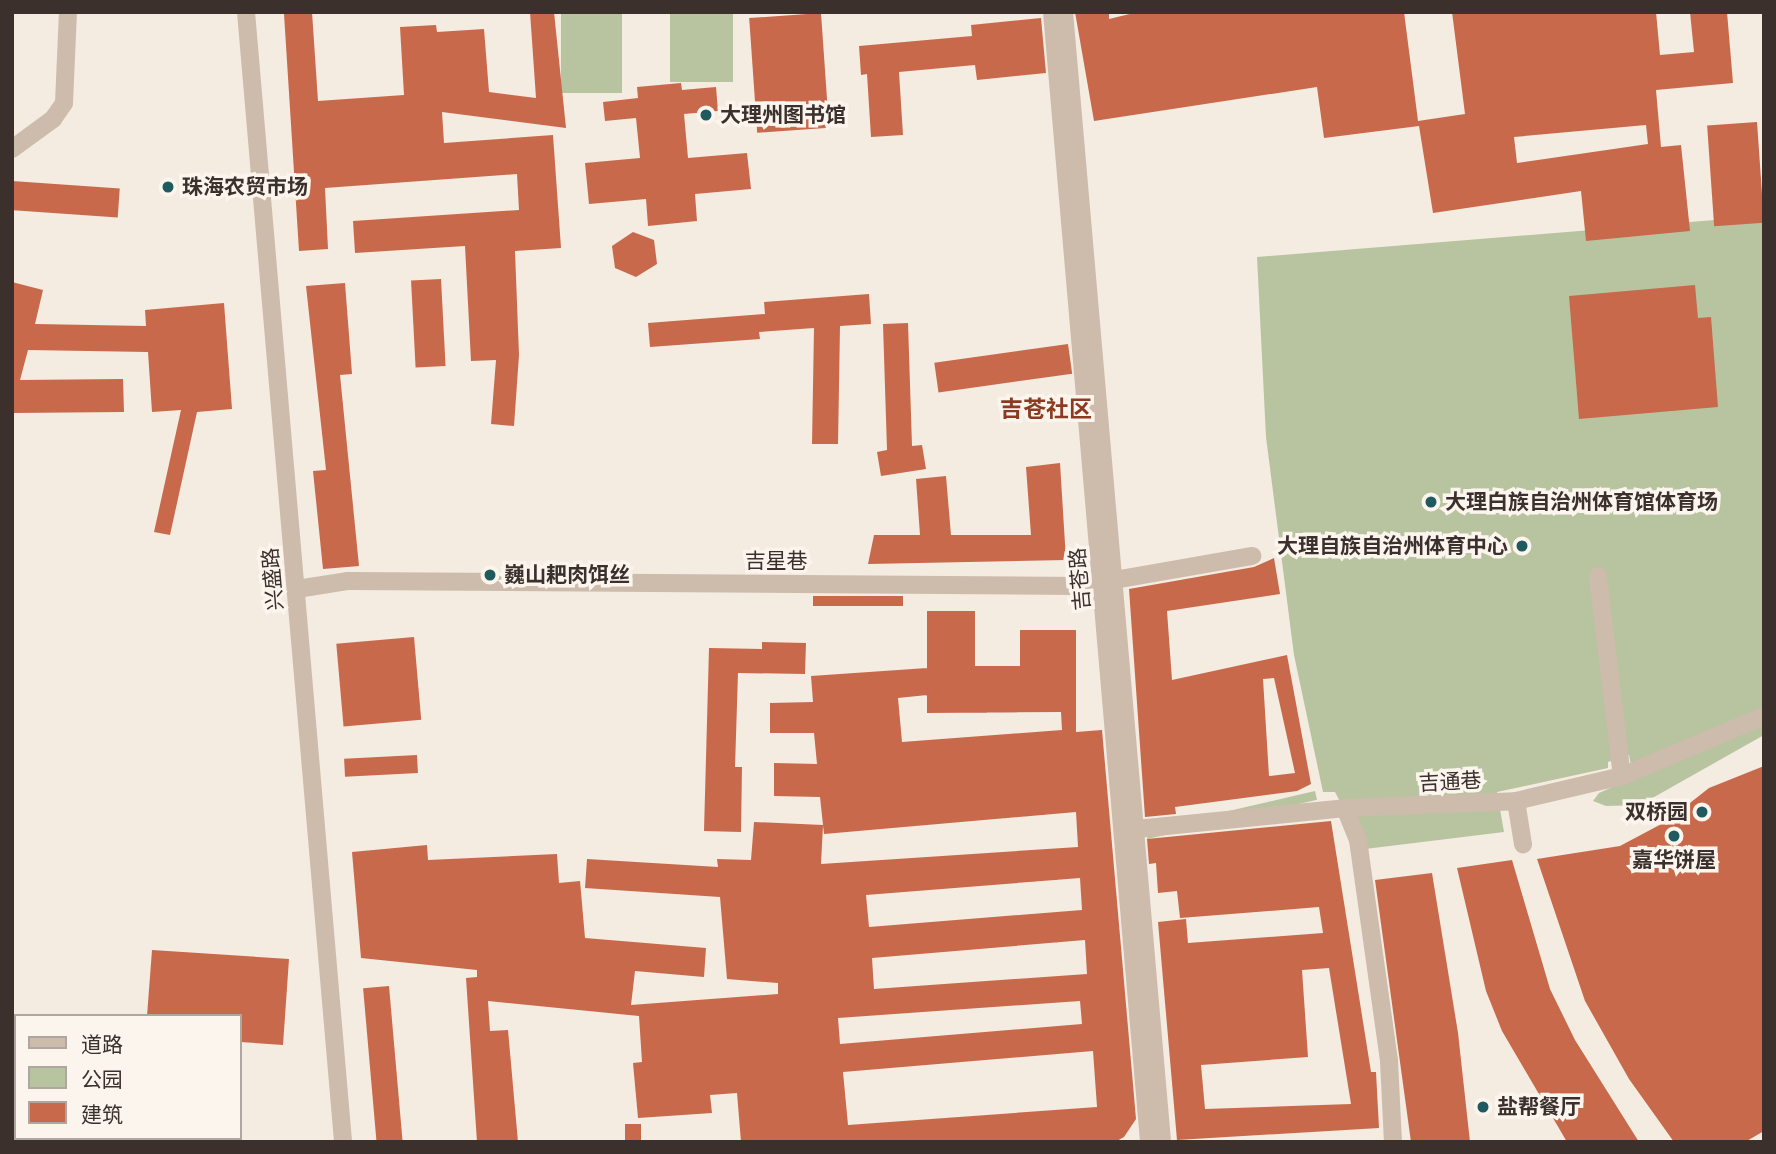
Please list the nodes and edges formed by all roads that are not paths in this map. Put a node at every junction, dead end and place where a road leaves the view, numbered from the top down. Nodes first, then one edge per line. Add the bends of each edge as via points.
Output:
1 (68, 12) edge
2 (246, 12) edge
3 (1052, 12) edge
4 (1064, 12) edge
5 (12, 149) edge
6 (1252, 556) dead end
7 (1598, 576) dead end
8 (1109, 579) junction
9 (297, 590) junction
10 (1764, 716) edge
11 (1622, 776) junction
12 (1517, 801) junction
13 (1345, 808) junction
14 (1131, 830) junction
15 (1523, 844) dead end
16 (343, 1142) edge
17 (1149, 1142) edge
18 (1162, 1142) edge
19 (1393, 1142) edge

1 - 5 street via 64,103 53,119
2 - 9 street, 兴盛路
3 - 8 street, 吉苍路
4 - 8 street, 吉苍路
6 - 8 street, 吉星巷
7 - 11 street
8 - 9 street, 吉星巷 via 1080,586 348,581
8 - 14 street, 吉苍路
9 - 16 street, 兴盛路
10 - 11 street, 吉通巷
11 - 12 street, 吉通巷
12 - 13 street, 吉通巷
12 - 15 street
13 - 14 street, 吉通巷
13 - 19 street via 1358,840 1389,1061
14 - 17 street, 吉苍路
14 - 18 street, 吉苍路

